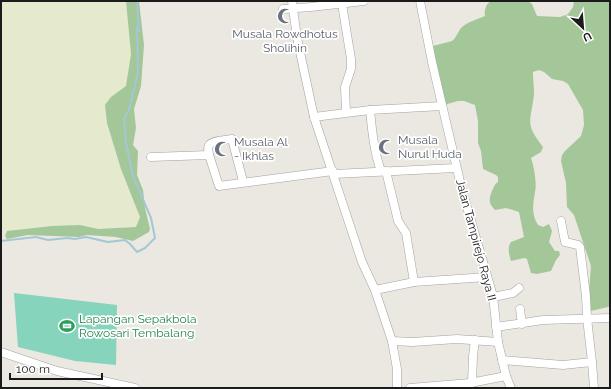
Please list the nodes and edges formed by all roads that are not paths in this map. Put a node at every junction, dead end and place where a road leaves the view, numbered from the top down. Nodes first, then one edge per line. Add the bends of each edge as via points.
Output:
1 (364, 1) edge
2 (420, 1) edge
3 (322, 3) edge
4 (342, 4) junction
5 (292, 5) edge
6 (283, 9) dead end
7 (442, 106) junction
8 (370, 110) junction
9 (346, 112) junction
10 (314, 117) junction
11 (209, 155) junction
12 (152, 157) dead end
13 (456, 168) junction
14 (384, 171) junction
15 (333, 172) junction
16 (243, 181) junction
17 (561, 221) dead end
18 (487, 277) junction
19 (414, 282) junction
20 (519, 288) dead end
21 (375, 290) junction
22 (493, 297) junction
23 (520, 309) dead end
24 (587, 318) junction
25 (610, 318) edge
26 (522, 324) junction
27 (496, 328) junction
28 (475, 340) junction
29 (392, 341) junction
30 (498, 342) junction
31 (1, 352) edge
32 (502, 360) junction
33 (592, 362) junction
34 (506, 376) junction
35 (472, 383) junction
36 (135, 388) edge
37 (397, 388) edge
38 (410, 388) edge
39 (511, 388) edge
40 (594, 388) edge

1 - 4 street
2 - 7 street, Jalan Tampirejo Raya II
3 - 4 street
3 - 5 street
4 - 9 street via 352,59 345,88
5 - 6 street
5 - 10 street
7 - 8 street
7 - 13 street, Jalan Tampirejo Raya II
8 - 9 street
8 - 14 street via 377,160
9 - 10 street
10 - 15 street
11 - 12 street
11 - 16 street via 218,185
11 - 16 street via 209,145 232,139
13 - 14 street
13 - 18 street, Jalan Tampirejo Raya II
14 - 15 street
14 - 19 street via 398,221 406,233
15 - 16 street
15 - 21 street via 362,262
17 - 24 street via 566,242 580,247
18 - 19 street
18 - 22 street, Jalan Tampirejo Raya II
19 - 21 street
20 - 22 street via 513,293
21 - 29 street
22 - 27 street, Jalan Tampirejo Raya II
23 - 26 street
24 - 25 street
24 - 26 street via 543,320
24 - 33 street
26 - 27 street
27 - 30 street, Jalan Tampirejo Raya II
28 - 29 street
28 - 30 street
28 - 35 street
29 - 37 street
30 - 32 street, Jalan Tampirejo Raya II
31 - 36 street via 57,371
32 - 33 street via 563,365
32 - 34 street, Jalan Tampirejo Raya II
33 - 40 street
34 - 35 street
34 - 39 street, Jalan Tampirejo Raya II
35 - 38 street

